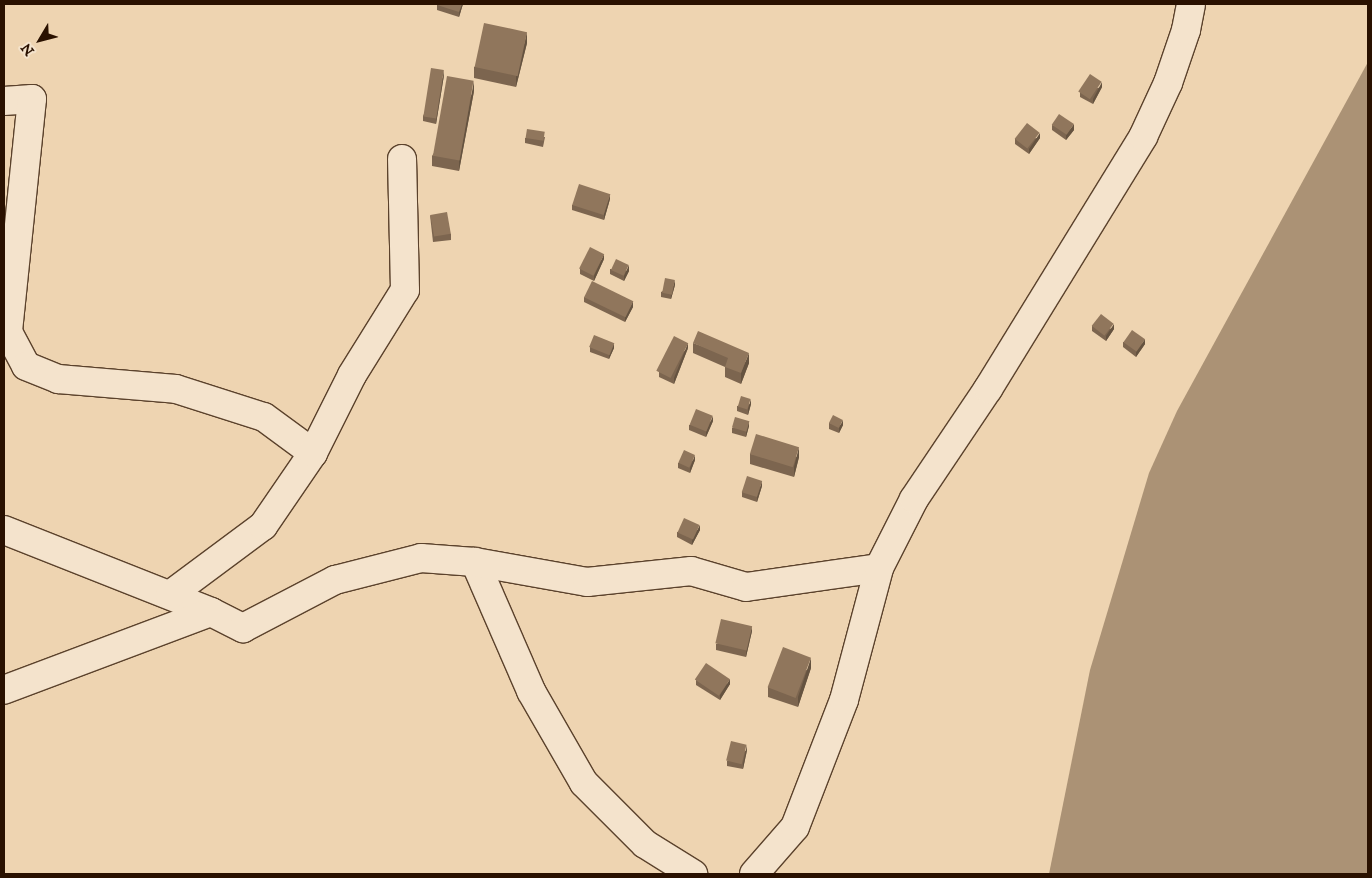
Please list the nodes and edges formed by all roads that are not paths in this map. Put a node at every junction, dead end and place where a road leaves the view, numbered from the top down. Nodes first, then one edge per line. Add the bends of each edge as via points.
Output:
1 (1191, 4) edge
2 (4, 102) edge
3 (402, 160) dead end
4 (313, 453) junction
5 (4, 530) edge
6 (475, 562) junction
7 (879, 568) junction
8 (170, 595) junction
9 (211, 612) junction
10 (4, 690) edge
11 (692, 874) edge
12 (754, 874) edge

1 - 7 street via 1168,83 1143,137 988,389 914,500
2 - 4 street via 32,99 8,332 26,366 58,378 176,389 264,417
3 - 4 street via 405,290 352,375
4 - 8 street via 263,526
5 - 8 street
6 - 7 street via 587,582 691,571 746,587
6 - 9 street via 421,558 335,580 243,628
6 - 11 street via 531,691 584,783 644,844
7 - 12 street via 844,700 795,826
8 - 9 street
9 - 10 street

